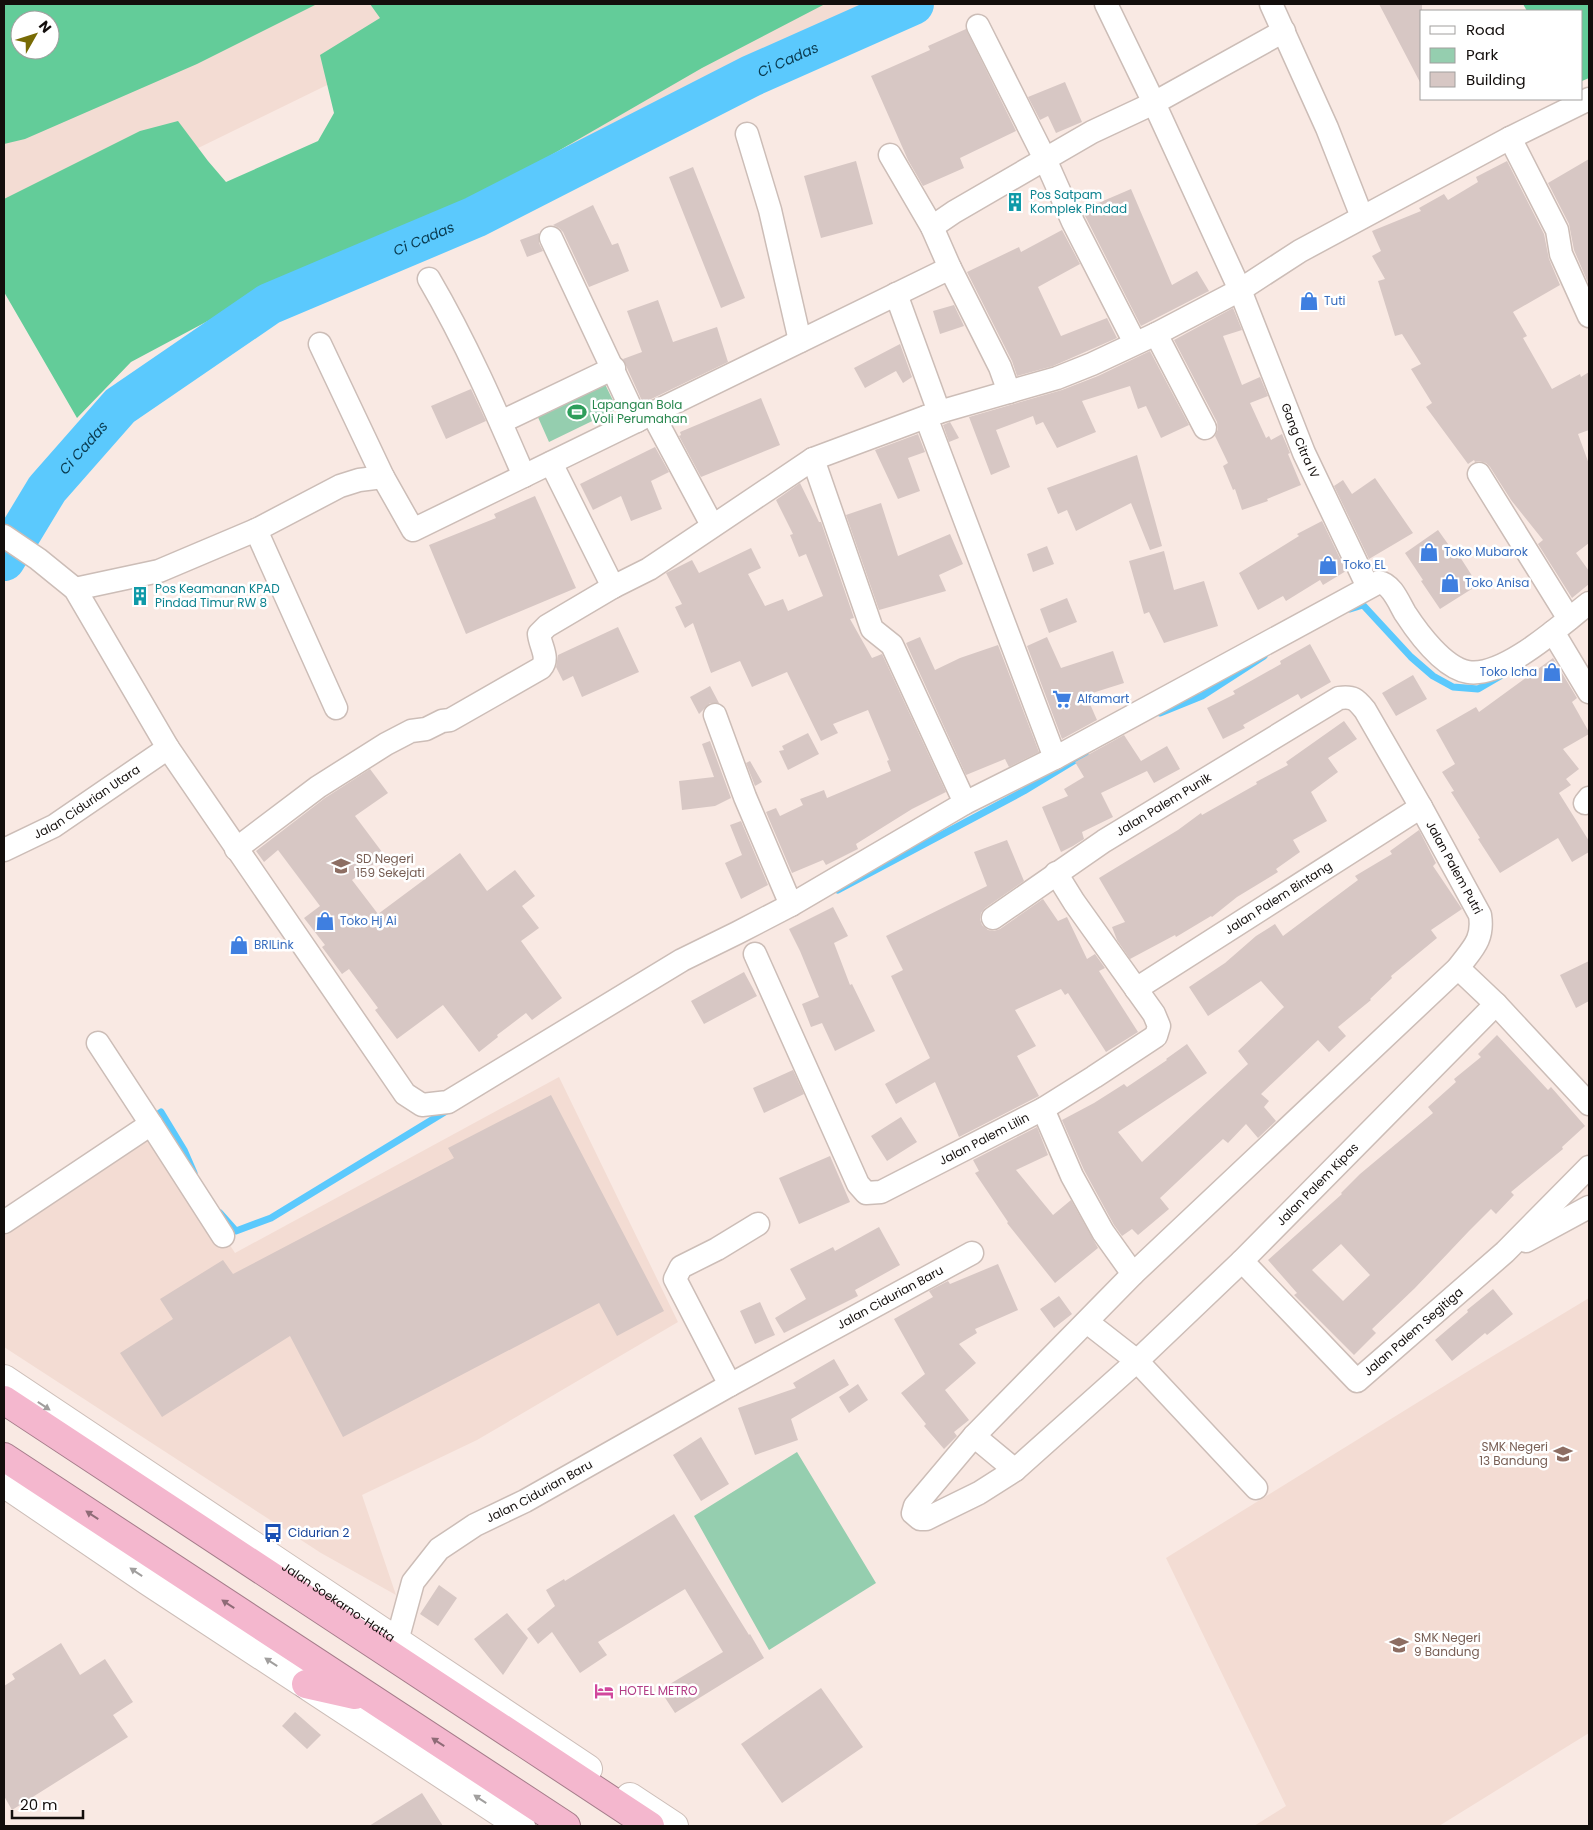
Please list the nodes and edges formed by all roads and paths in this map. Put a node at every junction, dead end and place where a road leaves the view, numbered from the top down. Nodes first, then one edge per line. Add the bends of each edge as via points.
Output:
1 (1106, 4) edge
2 (1271, 4) edge
3 (978, 26) dead end
4 (1284, 31) junction
5 (1589, 100) edge
6 (1154, 103) junction
7 (747, 134) dead end
8 (1510, 138) junction
9 (890, 155) dead end
10 (1045, 159) junction
11 (1362, 217) junction
12 (932, 227) junction
13 (551, 238) dead end
14 (950, 268) junction
15 (429, 279) dead end
16 (1240, 290) junction
17 (896, 294) junction
18 (1589, 316) edge
19 (1156, 334) junction
20 (800, 341) junction
21 (1135, 343) junction
22 (320, 344) dead end
23 (614, 368) junction
24 (1008, 392) junction
25 (932, 415) junction
26 (645, 417) junction
27 (501, 422) junction
28 (1205, 428) dead end
29 (813, 458) junction
30 (551, 463) junction
31 (1479, 474) dead end
32 (524, 476) junction
33 (383, 478) junction
34 (712, 525) junction
35 (256, 530) junction
36 (4, 536) edge
37 (613, 587) junction
38 (1368, 587) junction
39 (75, 589) junction
40 (1589, 603) edge
41 (1561, 625) junction
42 (1589, 692) edge
43 (1339, 698) joint
44 (336, 708) dead end
45 (715, 715) dead end
46 (168, 748) junction
47 (1055, 758) junction
48 (965, 803) junction
49 (1421, 807) junction
50 (236, 849) junction
51 (4, 850) edge
52 (1056, 873) junction
53 (791, 905) junction
54 (993, 918) dead end
55 (755, 954) dead end
56 (1458, 968) junction
57 (1136, 989) junction
58 (1496, 1004) junction
59 (98, 1043) dead end
60 (1589, 1104) edge
61 (1043, 1109) junction
62 (151, 1124) junction
63 (1589, 1167) edge
64 (1589, 1207) edge
65 (4, 1222) edge
66 (758, 1224) dead end
67 (223, 1236) dead end
68 (1506, 1252) junction
69 (972, 1253) dead end
70 (1242, 1261) junction
71 (1133, 1274) junction
72 (1087, 1322) junction
73 (1138, 1361) junction
74 (4, 1379) edge
75 (730, 1385) junction
76 (4, 1400) edge
77 (974, 1436) junction
78 (4, 1457) edge
79 (1015, 1470) junction
80 (4, 1483) edge
81 (1256, 1488) dead end
82 (397, 1641) junction
83 (306, 1684) junction
84 (371, 1698) junction
85 (521, 1826) edge
86 (566, 1826) edge
87 (650, 1826) edge
88 (674, 1826) edge

1 - 6 street, Gang Citra IV
2 - 4 street
3 - 10 street
4 - 6 street
4 - 11 street
5 - 8 street
6 - 10 street via 1092,132
6 - 16 street, Gang Citra IV
7 - 20 street via 770,210
8 - 11 street
8 - 18 street via 1557,230 1561,254
9 - 12 street
10 - 12 street
10 - 21 street via 1073,222
11 - 16 street via 1300,251
12 - 14 street
13 - 23 street
14 - 17 street
14 - 24 street via 1000,366
15 - 27 street
16 - 19 street
16 - 38 street, Gang Citra IV via 1304,453
17 - 20 street
17 - 25 street
19 - 21 street
19 - 28 street
20 - 26 street
21 - 24 street via 1057,378
22 - 33 street
23 - 26 street
23 - 27 street
24 - 25 street
25 - 29 street
25 - 47 street
26 - 30 street
26 - 34 street
27 - 32 street
29 - 34 street
29 - 48 street via 872,629 892,645
30 - 32 street
30 - 37 street
31 - 41 street
32 - 33 street via 413,530
33 - 35 street via 340,486
34 - 37 street via 649,569
35 - 39 street via 159,572
35 - 44 street
36 - 39 street via 38,558
37 - 50 street via 542,630 539,634 546,659 541,668 450,720 411,731 386,744 318,787
38 - 41 street via 1385,583 1430,645 1450,665 1470,672 1489,671 1516,658
38 - 47 street
39 - 46 street
40 - 41 street
41 - 42 street
43 - 49 street, Jalan Palem Putri via 1351,696 1365,710
43 - 52 street, Jalan Palem Punik
45 - 53 street via 744,797
46 - 50 street
46 - 51 street, Jalan Cidurian Utara via 54,826
47 - 48 street
48 - 53 street
49 - 56 street, Jalan Palem Putri via 1480,915 1480,938
49 - 57 street, Jalan Palem Bintang
50 - 53 street via 405,1094 422,1105 448,1102 682,960
52 - 54 street, Jalan Palem Punik
52 - 57 street, Jalan Palem Lilin
55 - 61 street, Jalan Palem Lilin via 858,1184 866,1193 882,1192
56 - 58 street
56 - 71 street, Jalan Palem Putri
57 - 61 street, Jalan Palem Lilin via 1154,1014 1159,1026 1156,1036
58 - 60 street
58 - 70 street, Jalan Palem Kipas
59 - 62 street
61 - 71 street via 1072,1176 1103,1232
62 - 65 street
62 - 67 street
63 - 68 street, Jalan Palem Segitiga
64 - 68 street, Jalan Palem Segitiga
66 - 75 street via 681,1267 675,1279
68 - 70 street, Jalan Palem Segitiga via 1356,1380
69 - 75 street, Jalan Cidurian Baru
70 - 73 street, Jalan Palem Kipas
71 - 72 street, Jalan Palem Putri
72 - 73 street
72 - 77 street, Jalan Palem Putri
73 - 79 street, Jalan Palem Kipas
73 - 81 street
74 -> 82 main road, Jalan Soekarno-Hatta
75 - 82 street, Jalan Cidurian Baru via 525,1501 475,1525 438,1549 413,1582
76 - 87 highway, Jalan Soekarno-Hatta
77 - 79 street
77 - 79 street, Jalan Palem Kipas via 915,1506 913,1513 920,1519 979,1493
84 -> 78 highway
83 -> 80 main road
82 - 88 main road, Jalan Soekarno-Hatta
83 - 84 highway
85 -> 83 main road
86 -> 84 highway

